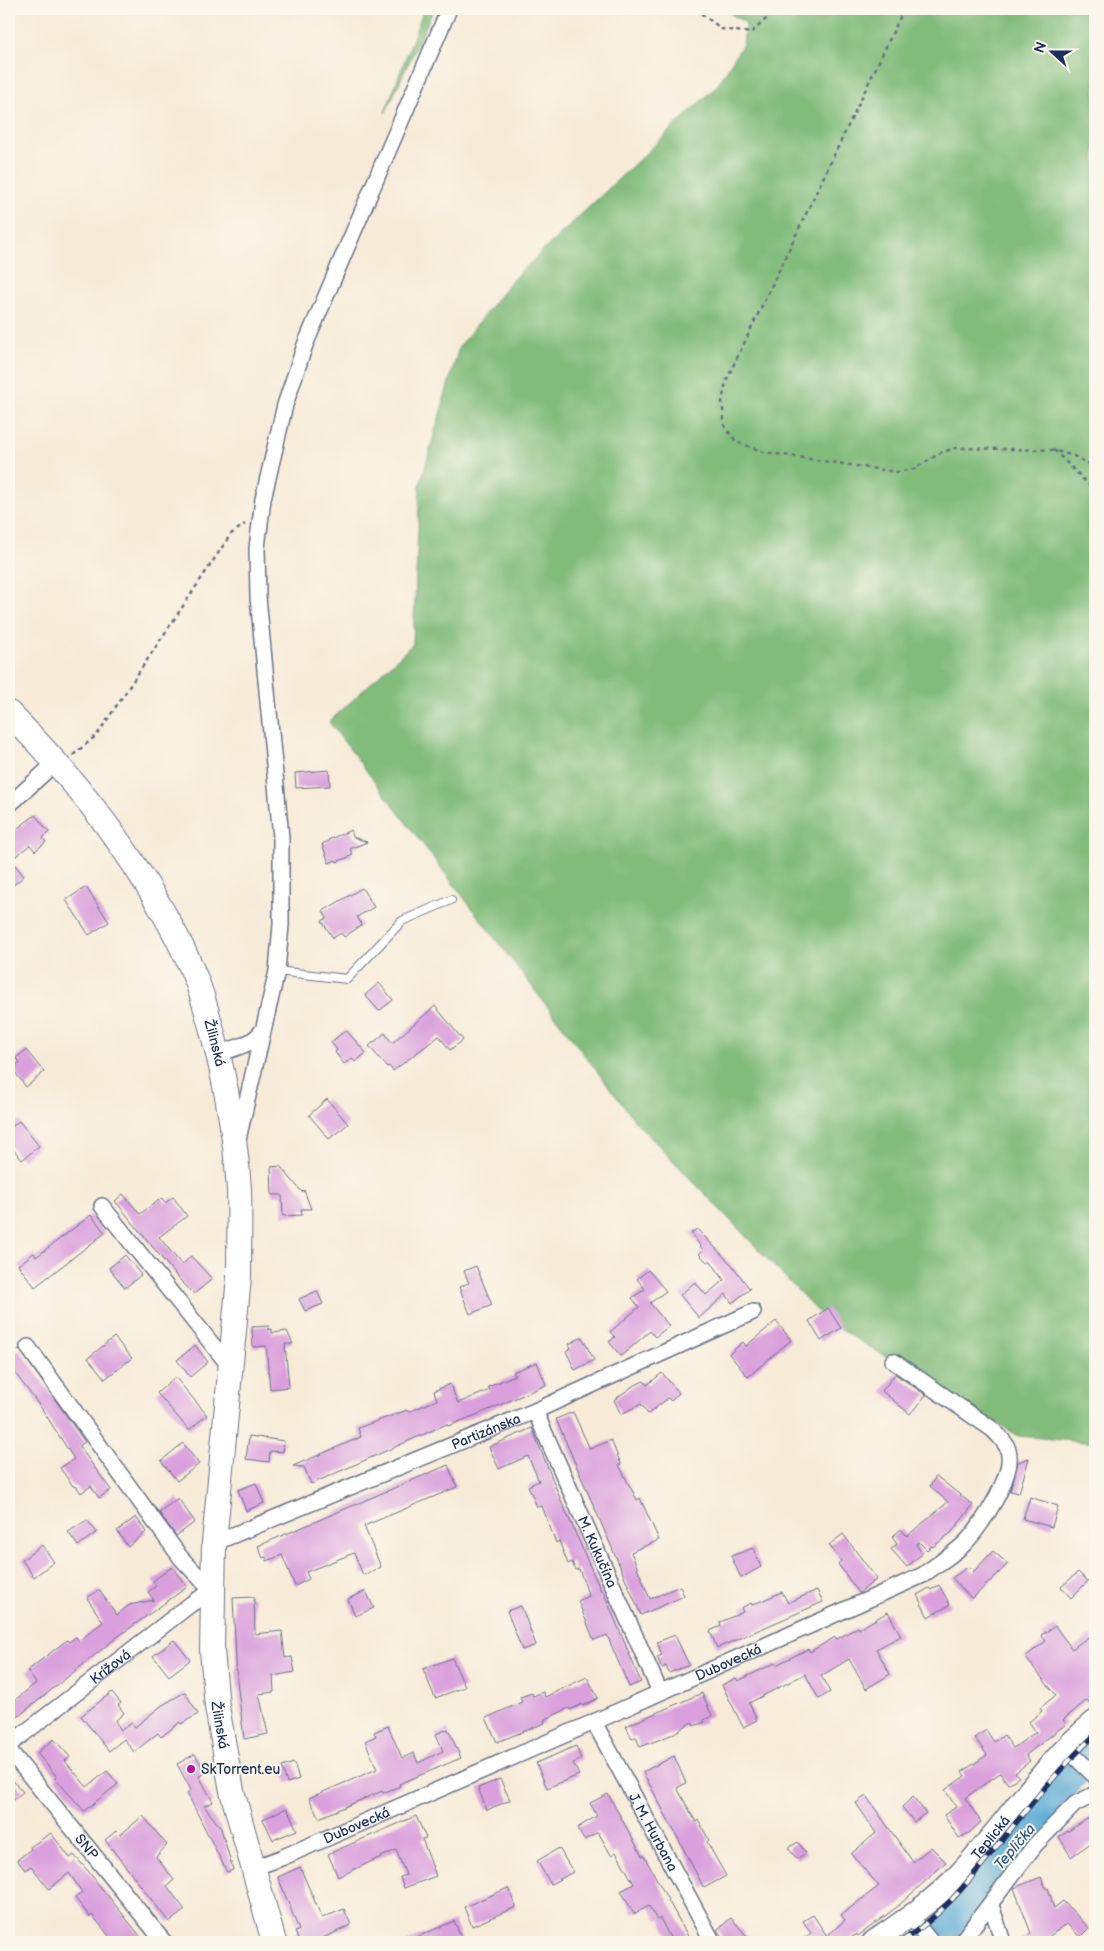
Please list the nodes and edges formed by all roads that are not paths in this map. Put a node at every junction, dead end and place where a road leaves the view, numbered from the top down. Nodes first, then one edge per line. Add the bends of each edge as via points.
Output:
1 (449, 9) edge
2 (9, 713) edge
3 (65, 758) junction
4 (9, 805) edge
5 (451, 900) dead end
6 (277, 970) junction
7 (262, 1031) junction
8 (218, 1054) junction
9 (236, 1153) junction
10 (102, 1206) dead end
11 (753, 1312) dead end
12 (28, 1347) dead end
13 (893, 1361) dead end
14 (231, 1368) junction
15 (535, 1411) junction
16 (214, 1543) junction
17 (212, 1592) junction
18 (660, 1692) junction
19 (1095, 1721) edge
20 (594, 1722) junction
21 (9, 1745) edge
22 (9, 1750) edge
23 (1072, 1754) junction
24 (1094, 1775) edge
25 (1095, 1794) edge
26 (253, 1868) junction
27 (991, 1905) junction
28 (910, 1916) junction
29 (927, 1938) edge
30 (164, 1942) edge
31 (274, 1942) edge
32 (713, 1942) edge
33 (873, 1942) edge
34 (962, 1942) edge
35 (1003, 1942) edge

1 - 6 street via 305,345 285,405 263,499 257,548 258,597 281,837 281,925
2 - 3 main road, Žilinská
3 - 4 street
3 - 8 main road, Žilinská via 176,933 202,994
5 - 6 lane via 402,921 347,978
6 - 7 street
7 - 8 street via 249,1043
7 - 9 street
8 - 9 main road, Žilinská
9 - 14 main road, Žilinská via 239,1277
10 - 14 street
11 - 15 street, Partizánska
12 - 17 street via 181,1558
13 - 18 street, Dubovecká via 992,1429 1009,1451 1005,1478 979,1525 963,1545 923,1575
14 - 16 main road, Žilinská
15 - 16 street, Partizánska
15 - 18 street, M. Kukučína
16 - 17 main road, Žilinská
17 - 21 street, Krížová via 191,1604
17 - 26 main road, Žilinská via 212,1650 217,1707 232,1792
18 - 20 street, Dubovecká
19 - 23 main road, Teplická
20 - 26 street, Dubovecká
20 - 32 street, J. M. Hurbana
22 - 30 street, SNP
23 - 24 street
23 - 28 main road, Teplická via 959,1875
25 - 27 street via 1075,1804 1035,1845
26 - 31 main road, Žilinská
27 - 34 street
27 - 35 street
28 - 29 street
28 - 33 main road, Teplická

